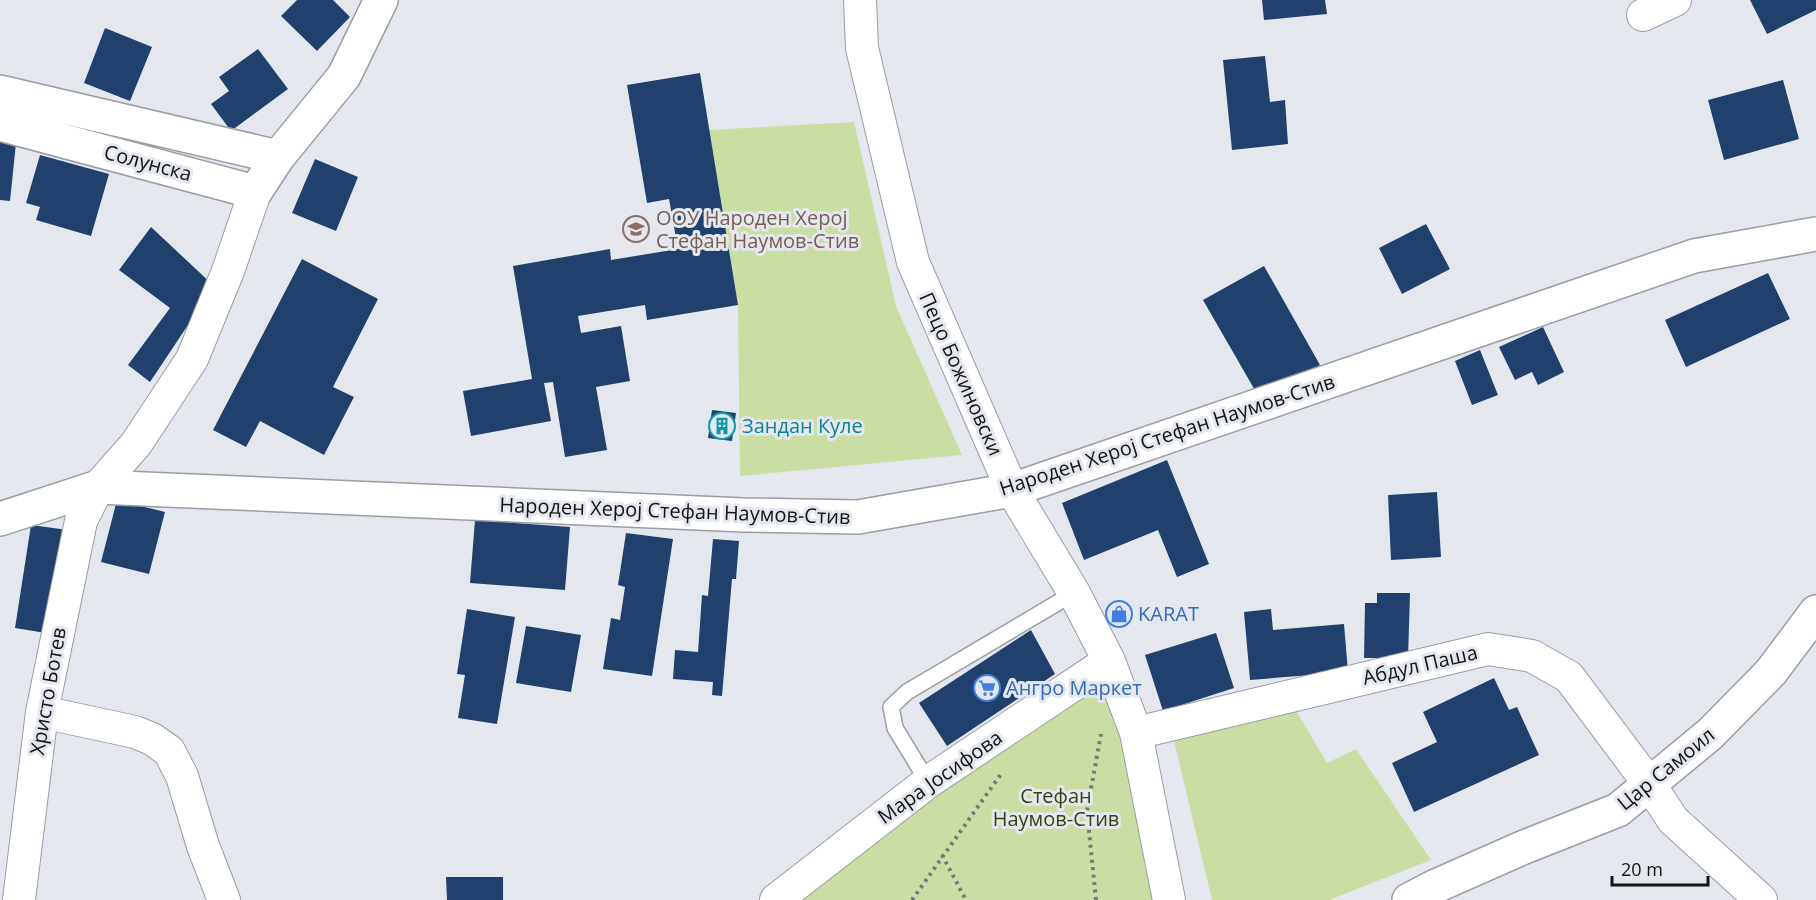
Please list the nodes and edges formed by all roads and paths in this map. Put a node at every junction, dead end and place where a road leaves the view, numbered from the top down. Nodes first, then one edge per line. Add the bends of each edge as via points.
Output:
1 (381, 0) edge
2 (860, 0) edge
3 (1675, 0) edge
4 (1643, 15) dead end
5 (0, 92) edge
6 (0, 124) edge
7 (278, 157) junction
8 (255, 192) junction
9 (1816, 234) edge
10 (98, 487) junction
11 (1012, 490) junction
12 (0, 519) edge
13 (1074, 593) junction
14 (1816, 612) edge
15 (1109, 662) junction
16 (42, 711) junction
17 (1101, 728) dead end
18 (1136, 733) junction
19 (1005, 769) dead end
20 (928, 782) junction
21 (1650, 785) junction
22 (942, 855) junction
23 (19, 900) edge
24 (224, 900) edge
25 (776, 900) edge
26 (912, 900) edge
27 (966, 900) edge
28 (1096, 900) edge
29 (1168, 900) edge
30 (1409, 900) edge
31 (1761, 900) edge

1 - 7 street via 344,76
2 - 11 street, Пецо Божиновски via 862,48 913,262
3 - 4 street
5 - 7 street, Солунска
6 - 8 street, Солунска
7 - 8 street
8 - 10 street, Христо Ботев via 192,359 136,444
9 - 11 street, Народен Херој Стефан Наумов-Стив via 1694,256
10 - 11 street, Народен Херој Стефан Наумов-Стив via 858,517
10 - 12 street, Народен Херој Стефан Наумов-Стив
10 - 16 street, Христо Ботев via 81,521
11 - 13 street, Пецо Божиновски
13 - 15 street, Пецо Божиновски
13 - 20 lane via 907,692 891,707 895,728
14 - 21 street, Цар Самоил via 1771,672 1710,734
15 - 18 street, Пецо Божиновски
15 - 20 street, Мара Јосифова
16 - 23 street, Христо Ботев
16 - 24 street via 135,732 169,752 182,776
17 - 28 path via 1087,812
18 - 21 street, Абдул Паша via 1488,649 1532,656 1569,677
18 - 29 street, Пецо Божиновски
19 - 22 path
20 - 25 street, Мара Јосифова
21 - 30 street, Цар Самоил via 1618,810 1522,848
21 - 31 street, Абдул Паша via 1673,820
22 - 26 path
22 - 27 path

